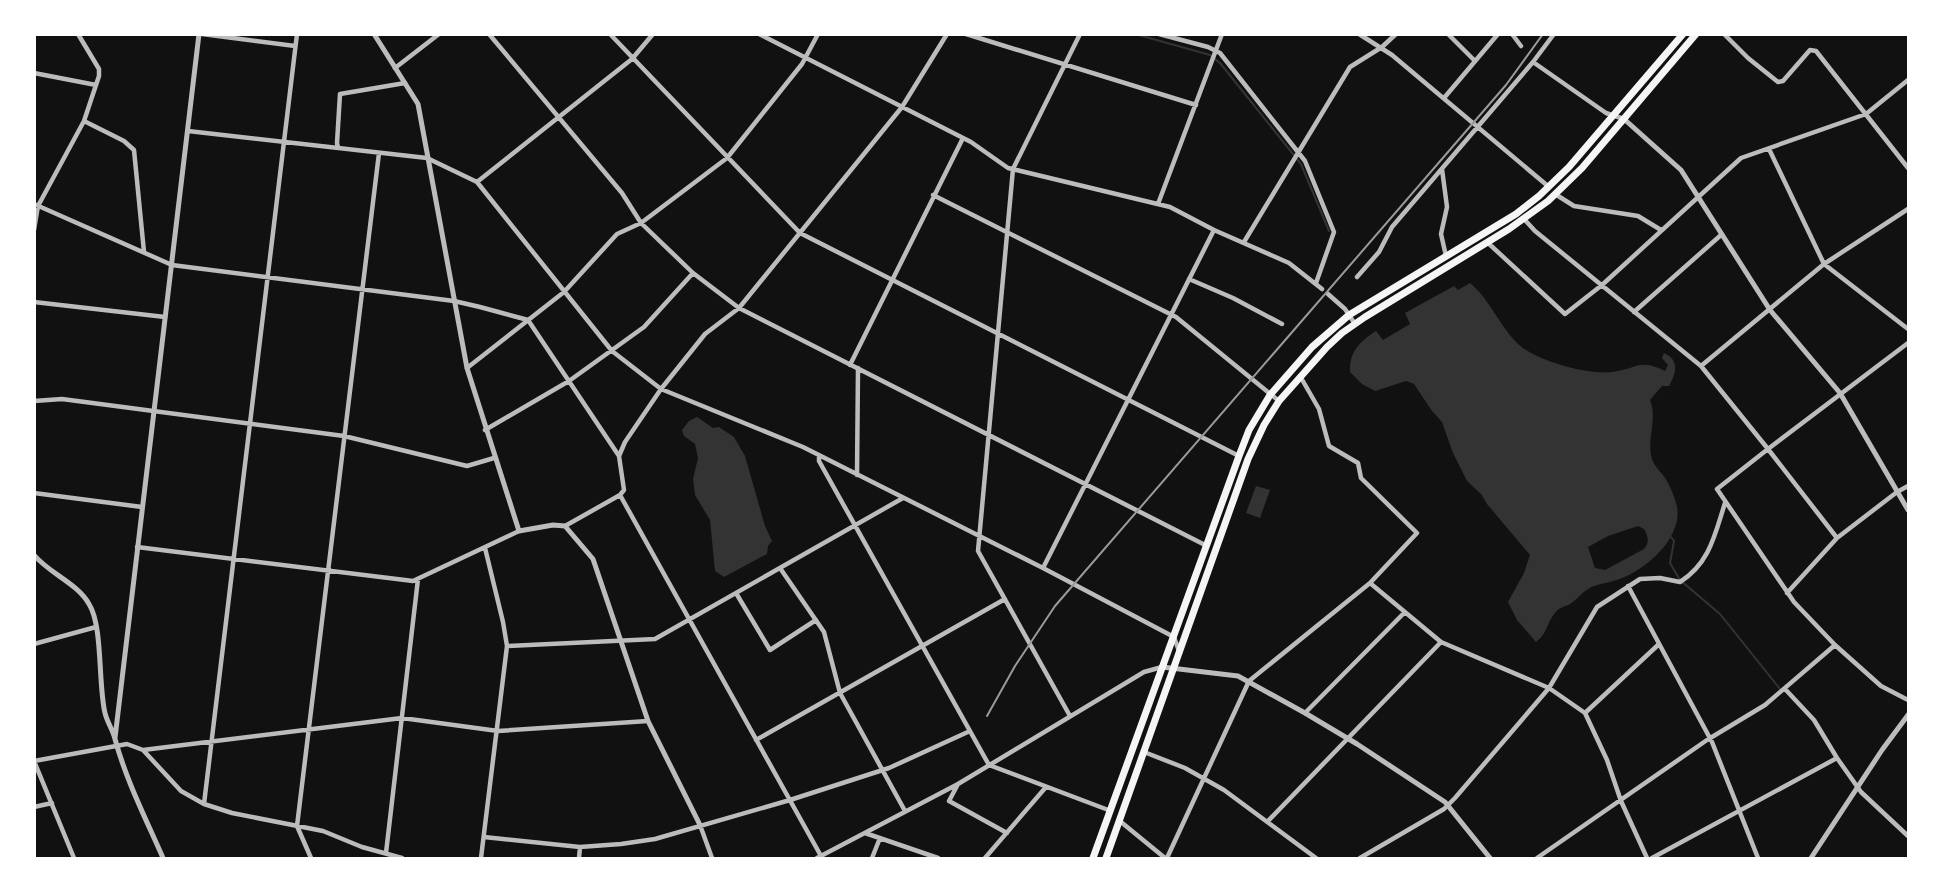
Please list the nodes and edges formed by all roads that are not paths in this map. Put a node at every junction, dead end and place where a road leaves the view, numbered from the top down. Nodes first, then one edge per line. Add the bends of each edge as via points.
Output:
1 (78, 34) edge
2 (201, 34) edge
3 (297, 34) edge
4 (374, 34) edge
5 (438, 34) edge
6 (489, 34) edge
7 (610, 34) edge
8 (653, 34) edge
9 (759, 34) edge
10 (818, 34) edge
11 (947, 34) edge
12 (966, 34) edge
13 (1080, 34) edge
14 (1159, 34) edge
15 (1222, 34) edge
16 (1359, 34) edge
17 (1395, 34) edge
18 (1448, 34) edge
19 (1498, 34) edge
20 (1512, 34) edge
21 (1554, 34) edge
22 (1683, 34) edge
23 (1696, 34) edge
24 (1724, 34) edge
25 (295, 46) junction
26 (1521, 46) dead end
27 (1382, 48) junction
28 (1216, 50) junction
29 (632, 59) junction
30 (806, 60) junction
31 (1475, 61) junction
32 (1533, 62) junction
33 (1065, 65) junction
34 (395, 68) junction
35 (34, 74) edge
36 (1908, 80) edge
37 (405, 83) junction
38 (96, 86) junction
39 (1444, 98) junction
40 (1196, 105) junction
41 (902, 107) junction
42 (1866, 114) junction
43 (1614, 115) junction
44 (558, 118) junction
45 (1624, 119) junction
46 (84, 121) junction
47 (1478, 126) junction
48 (188, 130) junction
49 (963, 138) junction
50 (284, 142) junction
51 (338, 148) junction
52 (1768, 149) junction
53 (379, 153) junction
54 (1299, 153) junction
55 (427, 158) junction
56 (727, 158) junction
57 (1908, 168) edge
58 (1013, 169) junction
59 (1442, 169) junction
60 (477, 182) junction
61 (1549, 187) junction
62 (1555, 194) junction
63 (933, 195) junction
64 (1698, 197) junction
65 (1158, 204) junction
66 (36, 205) edge
67 (1908, 209) edge
68 (1524, 219) junction
69 (641, 223) junction
70 (34, 230) edge
71 (1214, 230) junction
72 (1661, 230) junction
73 (1007, 231) junction
74 (800, 233) junction
75 (1721, 235) junction
76 (1244, 242) junction
77 (1487, 242) junction
78 (144, 252) junction
79 (1446, 256) junction
80 (1824, 264) junction
81 (172, 265) junction
82 (693, 273) junction
83 (1357, 277) dead end
84 (268, 278) junction
85 (1189, 279) junction
86 (892, 280) junction
87 (1316, 283) junction
88 (1602, 285) junction
89 (1322, 289) dead end
90 (363, 290) junction
91 (564, 292) junction
92 (1328, 294) dead end
93 (34, 302) edge
94 (454, 302) junction
95 (739, 308) junction
96 (1770, 310) junction
97 (1634, 312) junction
98 (1171, 315) junction
99 (1349, 315) junction
100 (165, 317) junction
101 (528, 321) junction
102 (1282, 324) dead end
103 (1355, 324) junction
104 (1908, 329) edge
105 (998, 333) junction
106 (1908, 343) edge
107 (612, 351) junction
108 (850, 365) junction
109 (1701, 366) junction
110 (467, 368) junction
111 (858, 368) junction
112 (1300, 376) junction
113 (569, 381) junction
114 (661, 389) junction
115 (1840, 393) junction
116 (1270, 395) junction
117 (1128, 399) junction
118 (34, 401) edge
119 (1279, 401) junction
120 (154, 412) junction
121 (249, 424) junction
122 (485, 430) junction
123 (988, 435) junction
124 (344, 436) junction
125 (1768, 449) junction
126 (819, 455) junction
127 (619, 456) junction
128 (1239, 456) junction
129 (494, 458) junction
130 (856, 475) junction
131 (1085, 484) junction
132 (1908, 486) edge
133 (1898, 492) junction
134 (34, 493) edge
135 (620, 495) junction
136 (903, 498) junction
137 (1725, 503) junction
138 (142, 507) junction
139 (1908, 510) edge
140 (565, 526) junction
141 (855, 526) junction
142 (519, 531) junction
143 (978, 536) junction
144 (1838, 538) junction
145 (1207, 546) junction
146 (137, 547) junction
147 (485, 548) junction
148 (34, 555) edge
149 (233, 559) junction
150 (780, 568) junction
151 (1043, 568) junction
152 (328, 570) junction
153 (418, 579) junction
154 (1370, 583) junction
155 (1628, 586) junction
156 (736, 593) junction
157 (1787, 593) junction
158 (1005, 599) junction
159 (1405, 612) junction
160 (689, 620) junction
161 (816, 620) junction
162 (96, 627) junction
163 (1174, 637) junction
164 (621, 641) junction
165 (1441, 642) junction
166 (34, 644) edge
167 (1658, 645) junction
168 (1835, 645) junction
169 (507, 646) junction
170 (922, 646) junction
171 (1179, 654) junction
172 (1162, 668) junction
173 (1174, 669) junction
174 (1249, 681) junction
175 (1549, 688) junction
176 (1785, 689) junction
177 (840, 693) junction
178 (1908, 700) edge
179 (1305, 713) junction
180 (1585, 713) junction
181 (1908, 715) edge
182 (1070, 716) junction
183 (402, 718) junction
184 (648, 721) junction
185 (309, 730) junction
186 (498, 731) junction
187 (970, 731) junction
188 (115, 738) junction
189 (1710, 738) junction
190 (1348, 739) junction
191 (756, 740) junction
192 (211, 742) junction
193 (116, 745) junction
194 (143, 750) junction
195 (1144, 752) junction
196 (1837, 758) junction
197 (34, 761) edge
198 (989, 765) junction
199 (882, 770) junction
200 (1203, 778) junction
201 (958, 784) junction
202 (1046, 787) junction
203 (1857, 787) junction
204 (790, 800) junction
205 (1620, 801) junction
206 (52, 803) junction
207 (204, 804) junction
208 (1448, 806) junction
209 (34, 807) edge
210 (905, 811) junction
211 (1111, 812) junction
212 (1740, 813) junction
213 (1268, 821) junction
214 (1121, 822) junction
215 (700, 825) junction
216 (297, 826) junction
217 (865, 833) junction
218 (1007, 833) junction
219 (1908, 836) edge
220 (484, 837) junction
221 (880, 838) junction
222 (580, 847) junction
223 (386, 853) junction
224 (819, 857) edge
225 (74, 858) edge
226 (163, 858) edge
227 (311, 858) edge
228 (402, 858) edge
229 (481, 858) edge
230 (579, 858) edge
231 (712, 858) edge
232 (872, 858) edge
233 (938, 858) edge
234 (985, 858) edge
235 (1093, 858) edge
236 (1106, 858) edge
237 (1166, 858) edge
238 (1316, 858) edge
239 (1360, 858) edge
240 (1490, 858) edge
241 (1537, 858) edge
242 (1647, 858) edge
243 (1652, 858) edge
244 (1758, 858) edge
245 (1811, 858) edge

1 - 38 street via 99,69
2 - 25 street
2 - 48 street
3 - 25 street
4 - 34 street
5 - 34 street
6 - 44 street
7 - 29 street
8 - 29 street
9 - 30 street
10 - 30 street
11 - 41 street
12 - 33 street
13 - 33 street
14 - 28 street
15 - 28 street
16 - 27 street
17 - 27 street
18 - 31 street
19 - 31 street
20 - 26 street
21 - 32 street
22 - 43 main road
23 - 45 main road
24 - 42 street via 1778,82 1810,50 1815,51
25 - 50 street
27 - 39 street
27 - 54 street via 1350,68
28 - 40 street
28 - 54 street
29 - 44 street
29 - 56 street
30 - 41 street
30 - 56 street
31 - 39 street
32 - 43 street
32 - 47 street
33 - 40 street
33 - 58 street
34 - 37 street
35 - 38 street
36 - 42 street
37 - 51 street via 340,94
37 - 55 street via 418,104
38 - 46 street
39 - 47 street
40 - 65 street
41 - 49 street
41 - 74 street
42 - 52 street
42 - 57 street
43 - 45 street
43 - 61 main road
44 - 60 street
44 - 69 street via 622,194
45 - 62 main road
45 - 64 street via 1681,170
46 - 66 street
46 - 78 street via 134,150
47 - 59 street
47 - 61 street
48 - 50 street
48 - 81 street
49 - 58 street
49 - 63 street
50 - 51 street
50 - 84 street
51 - 53 street
52 - 64 street via 1741,158
52 - 80 street
53 - 55 street
53 - 90 street
54 - 76 street
54 - 87 street via 1334,232
55 - 60 street
55 - 94 street
56 - 69 street
56 - 74 street
58 - 65 street
58 - 73 street
59 - 79 street via 1447,207 1441,234
59 - 83 street via 1392,227 1379,252
60 - 91 street
61 - 79 main road via 1516,214
62 - 68 main road
62 - 72 street via 1574,206 1638,216
63 - 73 street
63 - 86 street
64 - 72 street
64 - 75 street
65 - 71 street
66 - 70 street
66 - 78 street
67 - 80 street
68 - 77 main road
68 - 88 street
69 - 82 street
69 - 91 street via 617,234
71 - 76 street
71 - 85 street
72 - 88 street
73 - 98 street
73 - 105 street
74 - 86 street
74 - 95 street
75 - 96 street
75 - 97 street
76 - 87 street via 1289,263
77 - 88 street via 1565,314
77 - 103 main road
78 - 81 street
79 - 99 main road
80 - 96 street
80 - 104 street
81 - 84 street
81 - 100 street
82 - 95 street
82 - 107 street via 644,327
84 - 90 street
84 - 121 street
85 - 98 street
85 - 102 street
86 - 105 street
86 - 108 street
87 - 89 street
88 - 97 street
90 - 94 street
90 - 124 street
91 - 101 street
91 - 107 street
92 - 99 street
93 - 100 street
94 - 101 street
94 - 110 street
95 - 108 street
95 - 114 street via 705,334
96 - 109 street
96 - 115 street
97 - 109 street
98 - 116 street
98 - 117 street
99 - 103 street
99 - 116 main road via 1312,347
100 - 120 street
101 - 110 street
101 - 113 street
103 - 112 main road via 1327,346
105 - 117 street
105 - 123 street
106 - 115 street
107 - 113 street
107 - 114 street
108 - 111 street
109 - 125 street
110 - 122 street
111 - 123 street
111 - 130 street
112 - 119 main road
112 - 154 street via 1319,409 1329,446 1358,463 1361,478 1417,533
113 - 122 street
113 - 127 street
114 - 126 street
114 - 127 street
115 - 125 street
115 - 133 street
116 - 119 street
116 - 128 main road
117 - 128 street
117 - 131 street
118 - 120 street via 62,399
119 - 171 main road via 1248,459
120 - 121 street
120 - 138 street
121 - 124 street
121 - 149 street
122 - 129 street
123 - 131 street
123 - 143 street
124 - 129 street via 467,466
124 - 152 street
125 - 137 street via 1717,489
125 - 144 street
126 - 130 street
126 - 141 street
127 - 135 street via 624,490
128 - 145 main road
129 - 142 street
130 - 136 street
131 - 145 street
131 - 151 street
132 - 133 street
133 - 139 street
133 - 144 street
134 - 138 street
135 - 140 street
135 - 160 street
136 - 141 street
136 - 143 street
137 - 155 street via 1704,560 1687,577 1680,582 1640,579
137 - 157 street
138 - 146 street
140 - 142 street
140 - 164 street via 593,559
141 - 150 street
141 - 170 street
142 - 147 street
143 - 151 street
143 - 158 street via 978,551
144 - 157 street
145 - 163 main road
146 - 149 street
146 - 188 street
147 - 153 street
147 - 169 street
148 - 162 street via 80,592 90,605
149 - 152 street
149 - 192 street
150 - 156 street
150 - 161 street
151 - 163 street
152 - 153 street
152 - 185 street
153 - 183 street
154 - 159 street
154 - 174 street
155 - 167 street
155 - 175 street via 1597,607
156 - 160 street
156 - 161 street via 770,650
157 - 168 street
158 - 170 street
158 - 182 street
159 - 165 street
159 - 179 street
160 - 164 street via 655,639
160 - 191 street
161 - 177 street via 824,632
162 - 166 street
162 - 188 street via 104,710
163 - 171 street
163 - 172 main road
164 - 169 street
164 - 184 street
165 - 175 street
165 - 190 street
167 - 180 street
167 - 189 street
168 - 176 street
168 - 178 street via 1881,686
169 - 186 street
170 - 177 street
170 - 187 street
171 - 173 main road
172 - 173 street
172 - 182 street via 1148,670
172 - 211 main road
173 - 174 street via 1238,676
173 - 195 main road
174 - 179 street
174 - 200 street
175 - 180 street
175 - 208 street
176 - 189 street
176 - 196 street via 1815,720
177 - 191 street
177 - 199 street
179 - 190 street
180 - 205 street via 1607,760
181 - 203 street
182 - 198 street
183 - 185 street
183 - 186 street
183 - 223 street
184 - 186 street
184 - 215 street
185 - 192 street
185 - 216 street
186 - 220 street
187 - 198 street
187 - 199 street
188 - 193 street
189 - 205 street
189 - 212 street
190 - 208 street
190 - 213 street
191 - 204 street
192 - 194 street
192 - 207 street
193 - 194 street
193 - 197 street
193 - 226 street
194 - 207 street via 181,790
195 - 200 street
195 - 214 main road
196 - 203 street
196 - 212 street
197 - 206 street
198 - 201 street
198 - 202 street
199 - 204 street
199 - 210 street
200 - 213 street
200 - 237 street
201 - 210 street
201 - 218 street via 949,801
202 - 211 street
202 - 218 street
203 - 219 street
203 - 245 street
204 - 215 street
204 - 224 street
205 - 241 street
205 - 242 street
206 - 209 street
206 - 225 street
207 - 216 street
208 - 239 street
208 - 240 street
210 - 217 street
211 - 235 main road
212 - 243 street
212 - 244 street
213 - 238 street
214 - 236 main road
214 - 237 street
215 - 222 street via 655,838
215 - 231 street
216 - 223 street
216 - 227 street
217 - 221 street
217 - 224 street
218 - 234 street
220 - 222 street
220 - 229 street
221 - 232 street
221 - 233 street
222 - 230 street
223 - 228 street

